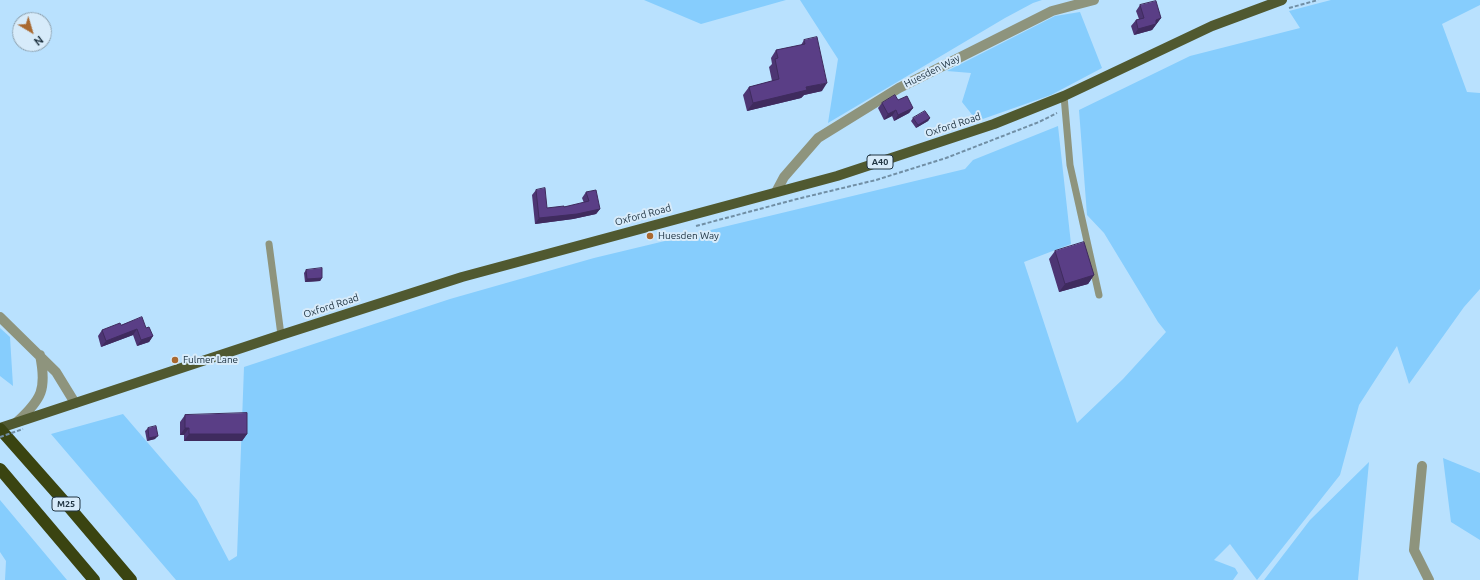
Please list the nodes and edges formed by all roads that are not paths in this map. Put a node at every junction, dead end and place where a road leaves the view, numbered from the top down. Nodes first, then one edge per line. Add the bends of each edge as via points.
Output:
1 (1094, 0) edge
2 (1282, 0) edge
3 (1064, 96) junction
4 (776, 192) junction
5 (269, 244) dead end
6 (1099, 295) dead end
7 (0, 317) edge
8 (281, 335) junction
9 (40, 355) junction
10 (75, 403) junction
11 (20, 425) junction
12 (0, 428) edge
13 (1422, 466) dead end
14 (0, 470) edge
15 (94, 580) edge
16 (131, 580) edge
17 (1428, 580) edge

1 - 4 street, Huesden Way via 1052,11 899,88 818,138 784,177
2 - 3 main road, Oxford Road / A40 via 1212,26
3 - 4 main road, Oxford Road / A40 via 994,124 837,176
3 - 6 lane via 1070,165
4 - 8 main road, Oxford Road / A40 via 462,277
5 - 8 lane
7 - 9 street
8 - 10 main road, Oxford Road / A40
9 - 10 street via 56,372
9 - 11 street via 43,382 40,394 36,404
10 - 11 main road, Oxford Road / A40
11 - 12 main road, Oxford Road / A40
12 - 16 highway, M25
13 - 17 street via 1414,550
14 - 15 highway, M25

